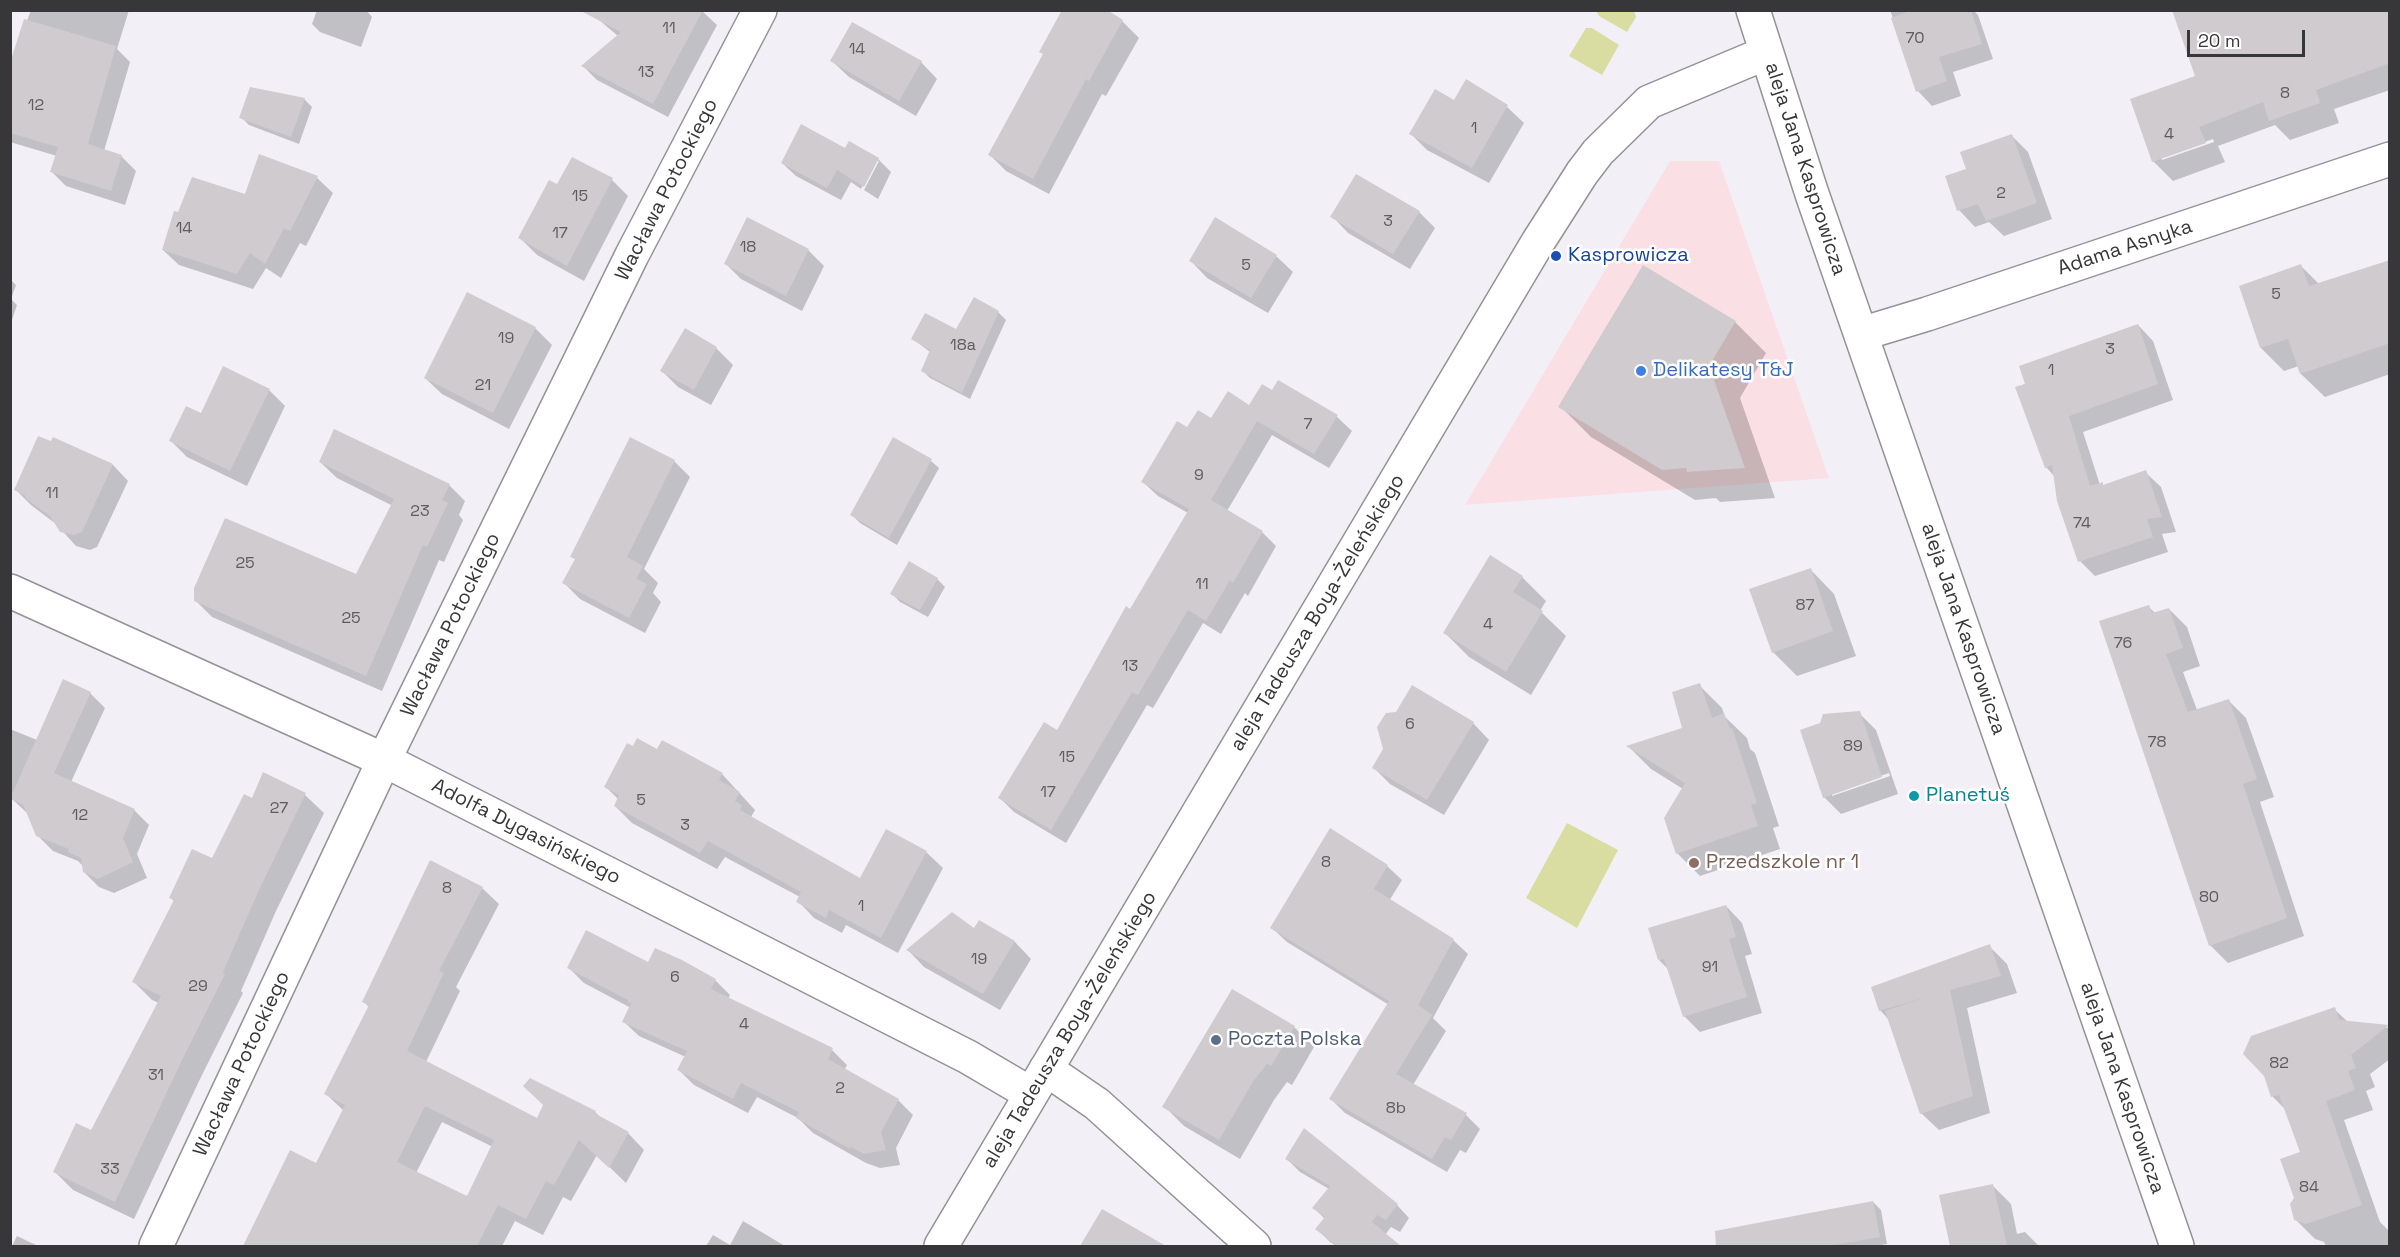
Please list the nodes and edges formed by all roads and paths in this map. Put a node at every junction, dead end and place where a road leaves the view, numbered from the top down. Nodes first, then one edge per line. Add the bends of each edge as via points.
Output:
1 (760, 10) edge
2 (1753, 10) edge
3 (1766, 53) junction
4 (2383, 170) edge
5 (1861, 334) junction
6 (10, 591) edge
7 (384, 760) junction
8 (1039, 1082) junction
9 (156, 1246) edge
10 (941, 1246) edge
11 (1254, 1246) edge
12 (2176, 1246) edge

1 - 7 street, Wacława Potockiego via 632,255
2 - 3 street, aleja Jana Kasprowicza
3 - 5 street, aleja Jana Kasprowicza
3 - 8 street, aleja Tadeusza Boya-Żeleńskiego via 1650,102 1582,173
4 - 5 street, Adama Asnyka
5 - 12 street, aleja Jana Kasprowicza
6 - 7 street, Adolfa Dygasińskiego
7 - 8 street, Adolfa Dygasińskiego via 968,1057
7 - 9 street, Wacława Potockiego
8 - 10 street, aleja Tadeusza Boya-Żeleńskiego
8 - 11 street, Adolfa Dygasińskiego via 1097,1104

